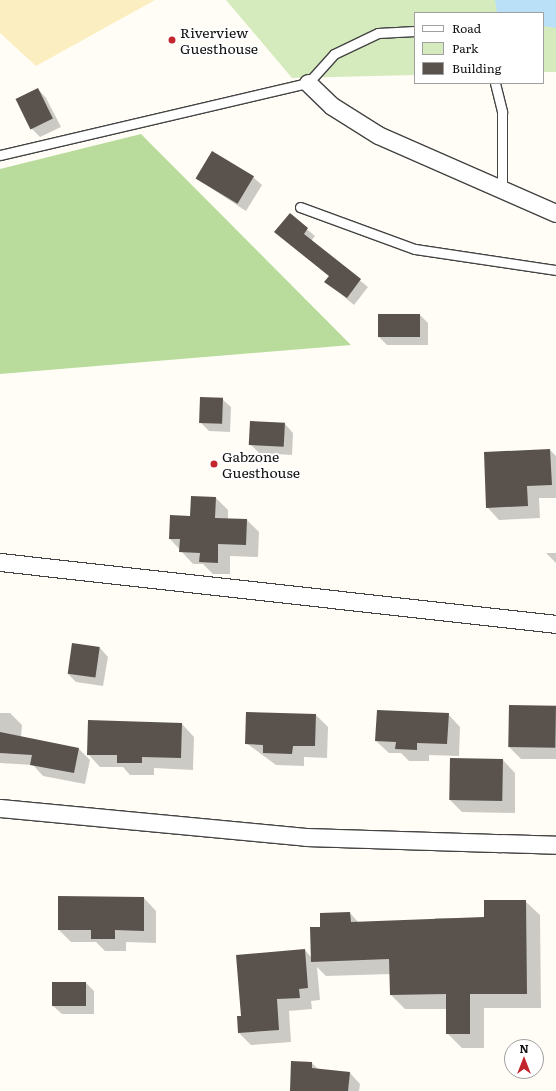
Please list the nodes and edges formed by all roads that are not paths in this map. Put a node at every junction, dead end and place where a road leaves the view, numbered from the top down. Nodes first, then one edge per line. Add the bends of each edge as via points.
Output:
1 (414, 31) edge
2 (308, 83) junction
3 (495, 84) edge
4 (0, 154) edge
5 (502, 189) junction
6 (300, 207) dead end
7 (556, 213) edge
8 (556, 270) edge
9 (0, 562) edge
10 (556, 624) edge
11 (0, 808) edge
12 (556, 845) edge

1 - 2 lane via 378,33 334,54
2 - 4 lane
2 - 5 street via 332,106 378,135
3 - 5 lane via 502,112
5 - 7 street
6 - 8 lane via 414,249
9 - 10 street
11 - 12 street via 306,838

